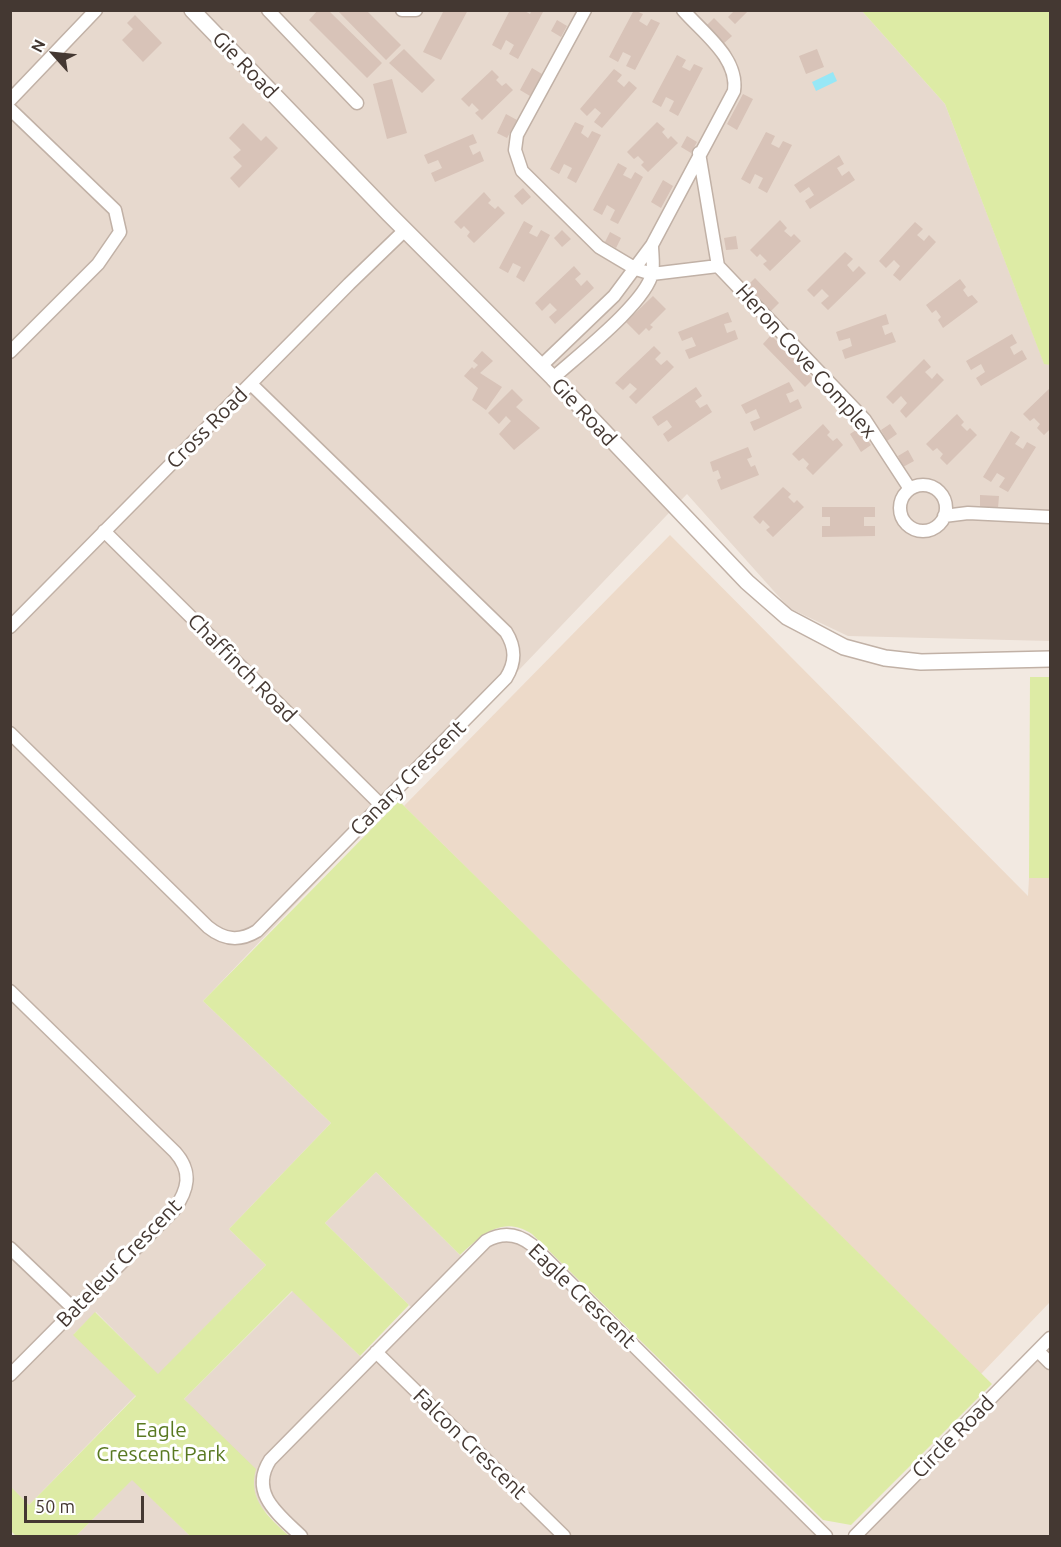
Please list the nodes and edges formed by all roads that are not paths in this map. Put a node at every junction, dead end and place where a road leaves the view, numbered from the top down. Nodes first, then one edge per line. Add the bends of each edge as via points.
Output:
1 (96, 10) edge
2 (192, 10) edge
3 (268, 10) edge
4 (402, 10) edge
5 (416, 10) edge
6 (585, 10) edge
7 (682, 10) edge
8 (10, 100) edge
9 (357, 103) dead end
10 (10, 110) edge
11 (699, 153) junction
12 (405, 230) junction
13 (652, 245) junction
14 (718, 266) junction
15 (636, 269) junction
16 (652, 274) junction
17 (10, 352) edge
18 (541, 366) junction
19 (553, 378) junction
20 (251, 384) junction
21 (910, 489) junction
22 (944, 516) junction
23 (1050, 517) edge
24 (104, 531) junction
25 (10, 627) edge
26 (1050, 659) edge
27 (10, 733) edge
28 (381, 805) junction
29 (10, 991) edge
30 (10, 1248) edge
31 (75, 1310) junction
32 (1050, 1338) edge
33 (1038, 1351) junction
34 (376, 1352) junction
35 (1050, 1363) edge
36 (10, 1375) edge
37 (301, 1536) edge
38 (564, 1536) edge
39 (826, 1536) edge
40 (855, 1536) edge

1 - 8 street
2 - 12 street, Gie Road
3 - 9 street
4 - 5 street
6 - 15 street, Heron Cove Complex via 517,135 517,160 522,171 591,241
7 - 11 street via 726,58 735,74 729,104
10 - 17 street via 115,210 120,232 98,264
11 - 13 street
11 - 14 street, Heron Cove Complex
12 - 18 street, Gie Road
12 - 20 street, Cross Road
13 - 15 street
13 - 16 street
14 - 16 street, Heron Cove Complex
14 - 21 street, Heron Cove Complex via 865,420
15 - 16 street, Heron Cove Complex
15 - 18 street via 614,296
16 - 19 street via 623,315
18 - 19 street, Gie Road
19 - 26 street, Gie Road via 758,593 813,633 861,653 900,660
20 - 24 street, Cross Road
20 - 28 street, Canary Crescent via 506,632 514,647 512,668 506,678
21 - 22 street via 926,485 941,493 946,508
21 - 22 street via 901,509 906,523 927,530
22 - 23 street via 968,513
24 - 25 street, Cross Road
24 - 28 street, Chaffinch Road
27 - 28 street, Canary Crescent via 208,927 230,939 257,931
29 - 31 street, Bateleur Crescent via 184,1162 186,1190 174,1210
30 - 31 street
31 - 36 street, Bateleur Crescent
32 - 33 street, Circle Road
33 - 35 street
33 - 40 street, Circle Road
34 - 37 street, Eagle Crescent via 265,1468 262,1486 268,1503
34 - 38 street, Falcon Crescent
34 - 39 street, Eagle Crescent via 486,1241 503,1234 519,1237 532,1245

